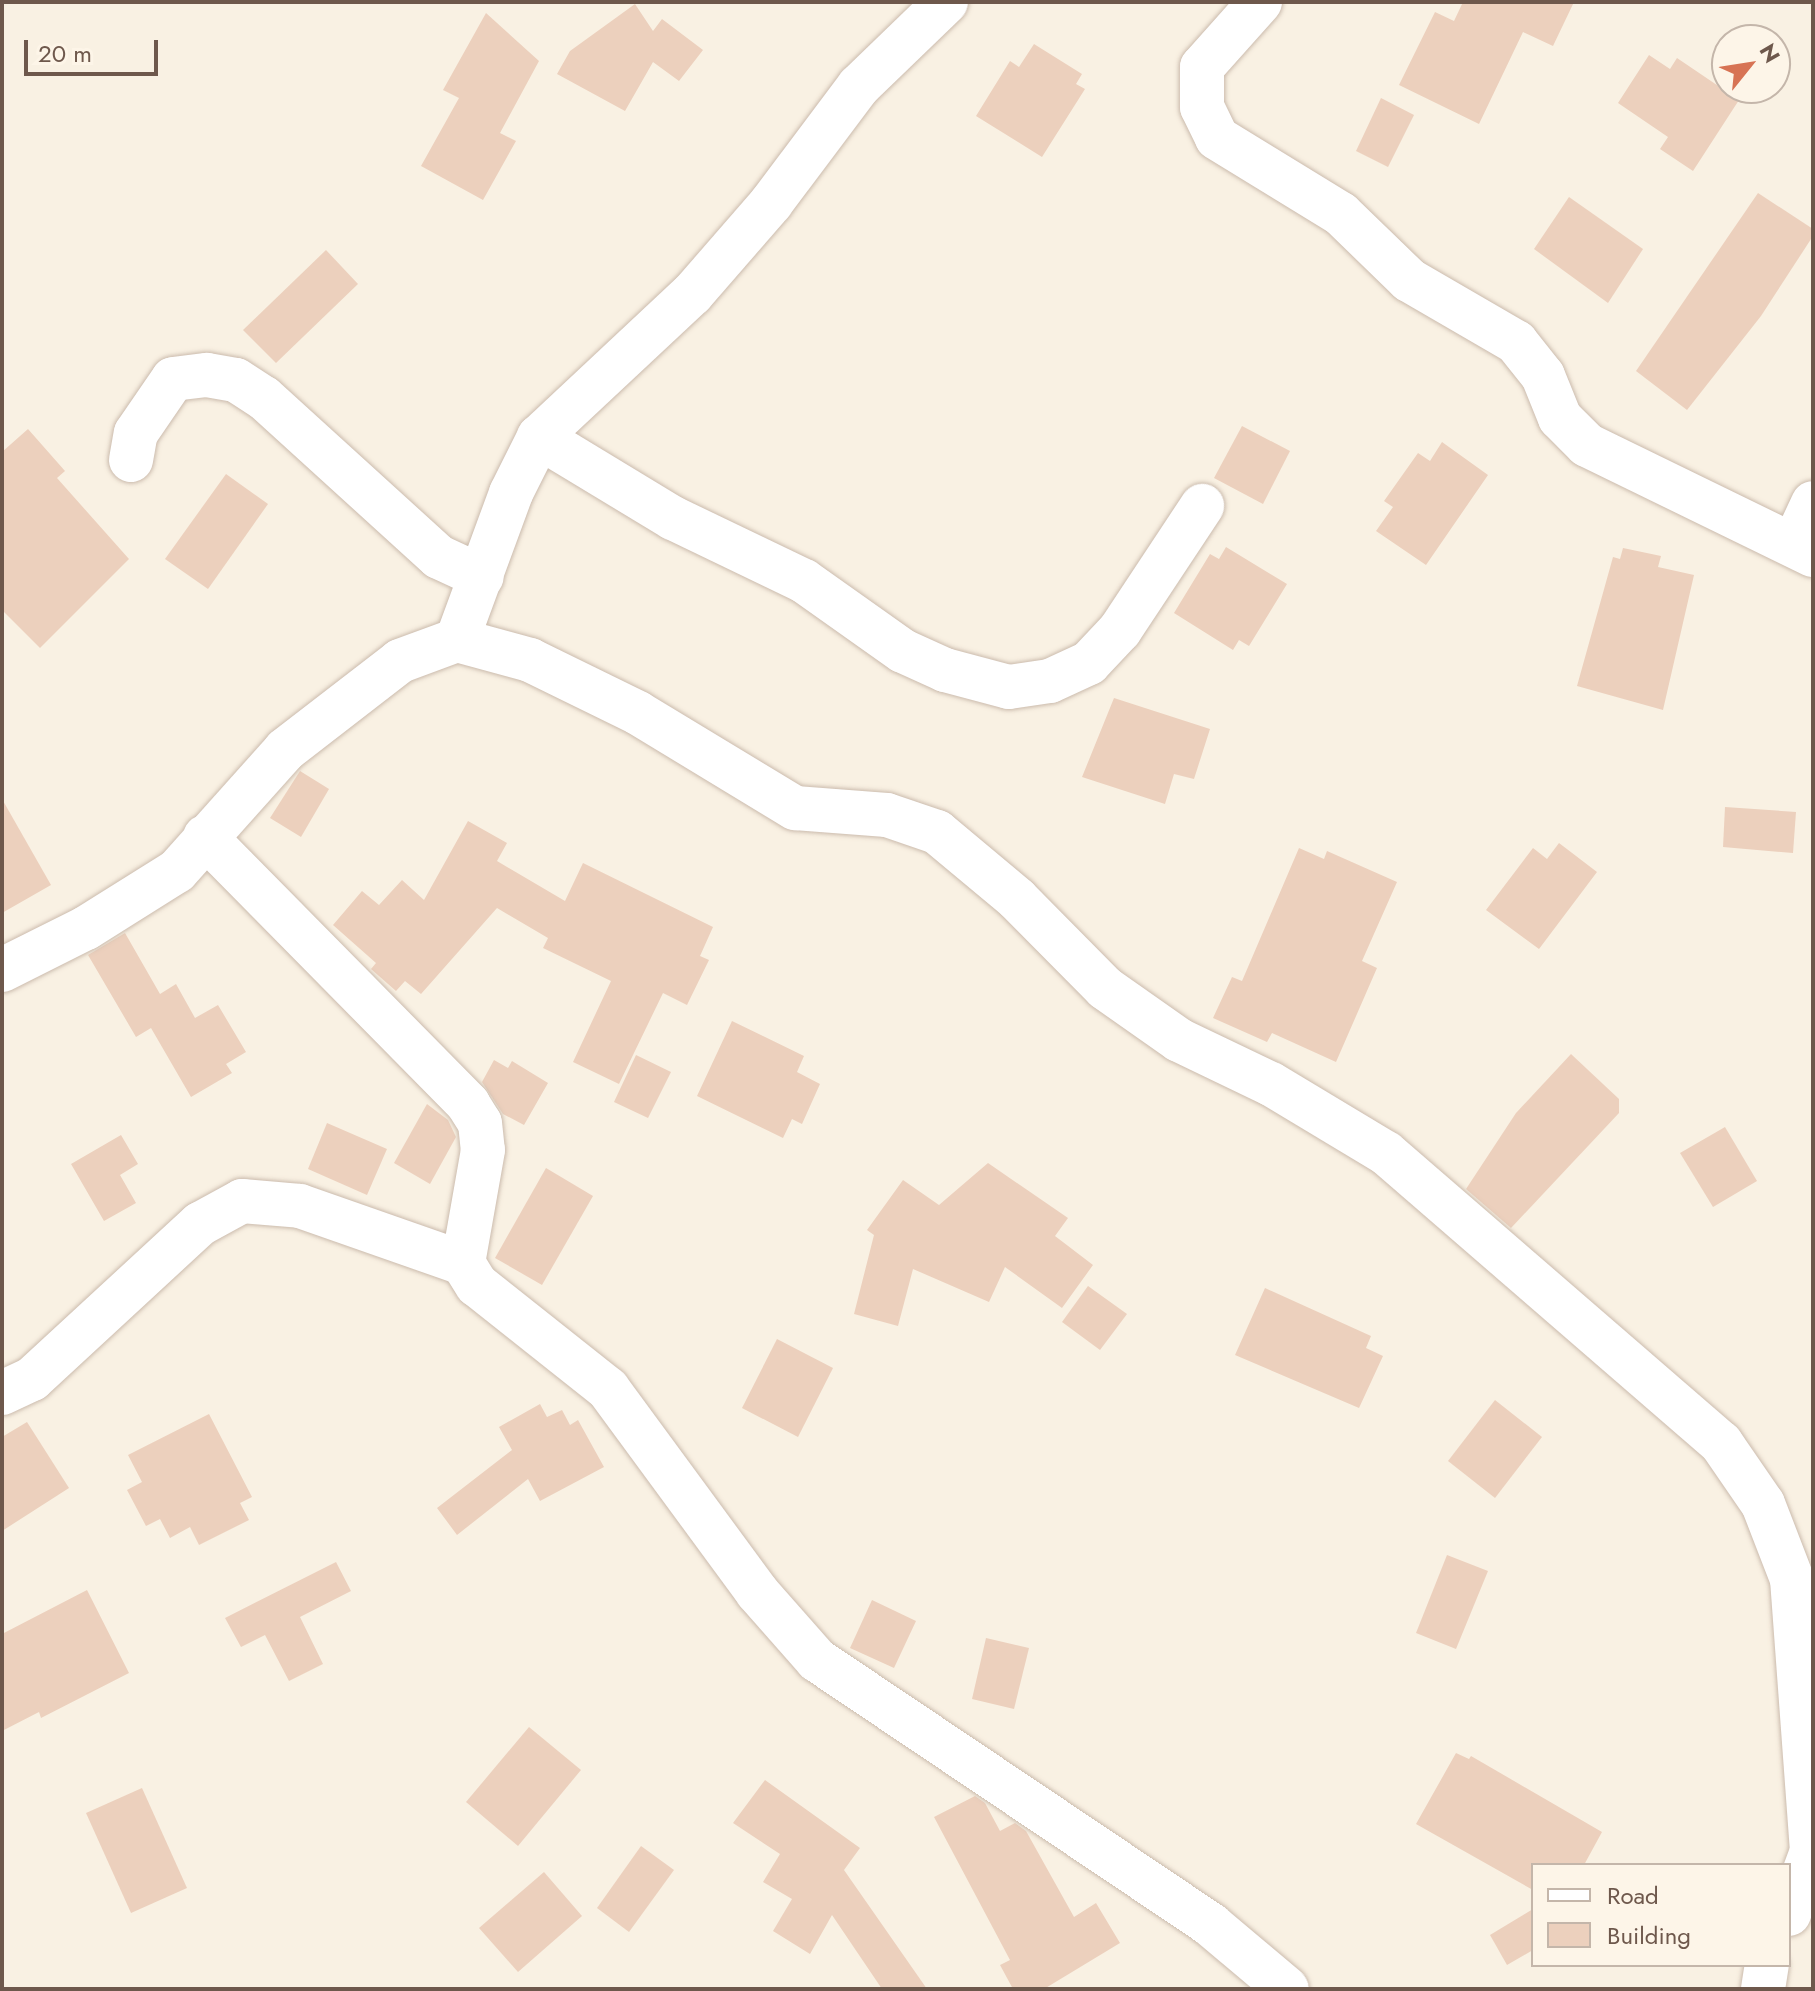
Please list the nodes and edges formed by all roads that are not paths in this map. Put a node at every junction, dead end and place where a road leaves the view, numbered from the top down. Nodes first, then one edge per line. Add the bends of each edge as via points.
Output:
1 (946, 2) edge
2 (1260, 2) edge
3 (539, 437) junction
4 (131, 460) dead end
5 (1813, 503) edge
6 (1202, 506) dead end
7 (1803, 550) edge
8 (482, 577) junction
9 (457, 640) junction
10 (205, 837) junction
11 (2, 970) edge
12 (463, 1263) junction
13 (2, 1393) edge
14 (1812, 1850) edge
15 (1791, 1908) edge
16 (1767, 1967) edge
17 (1287, 1989) edge
18 (1763, 1989) edge

1 - 3 street via 859,86 771,203 692,294
2 - 7 street via 1202,67 1202,107 1217,138 1341,214 1409,280 1516,342 1543,376 1560,418 1587,445
3 - 6 street via 673,518 804,581 903,651 945,670 1009,687 1050,681 1089,663 1120,630
3 - 8 street via 511,493
4 - 8 street via 136,433 173,379 207,375 236,380 264,398 439,557
5 - 7 street
8 - 9 street
9 - 10 street via 400,661 348,699 285,750
9 - 14 street via 530,660 638,713 795,808 887,815 937,832 1017,899 1105,988 1179,1040 1271,1084 1386,1153 1721,1443 1763,1504 1792,1579
10 - 11 street via 177,871 86,928
10 - 12 street via 468,1104 480,1123 483,1150
12 - 13 street via 300,1206 242,1201 200,1224 32,1379
12 - 17 street via 477,1285 608,1389 757,1592 817,1660 1199,1916
14 - 15 street
16 - 18 street

